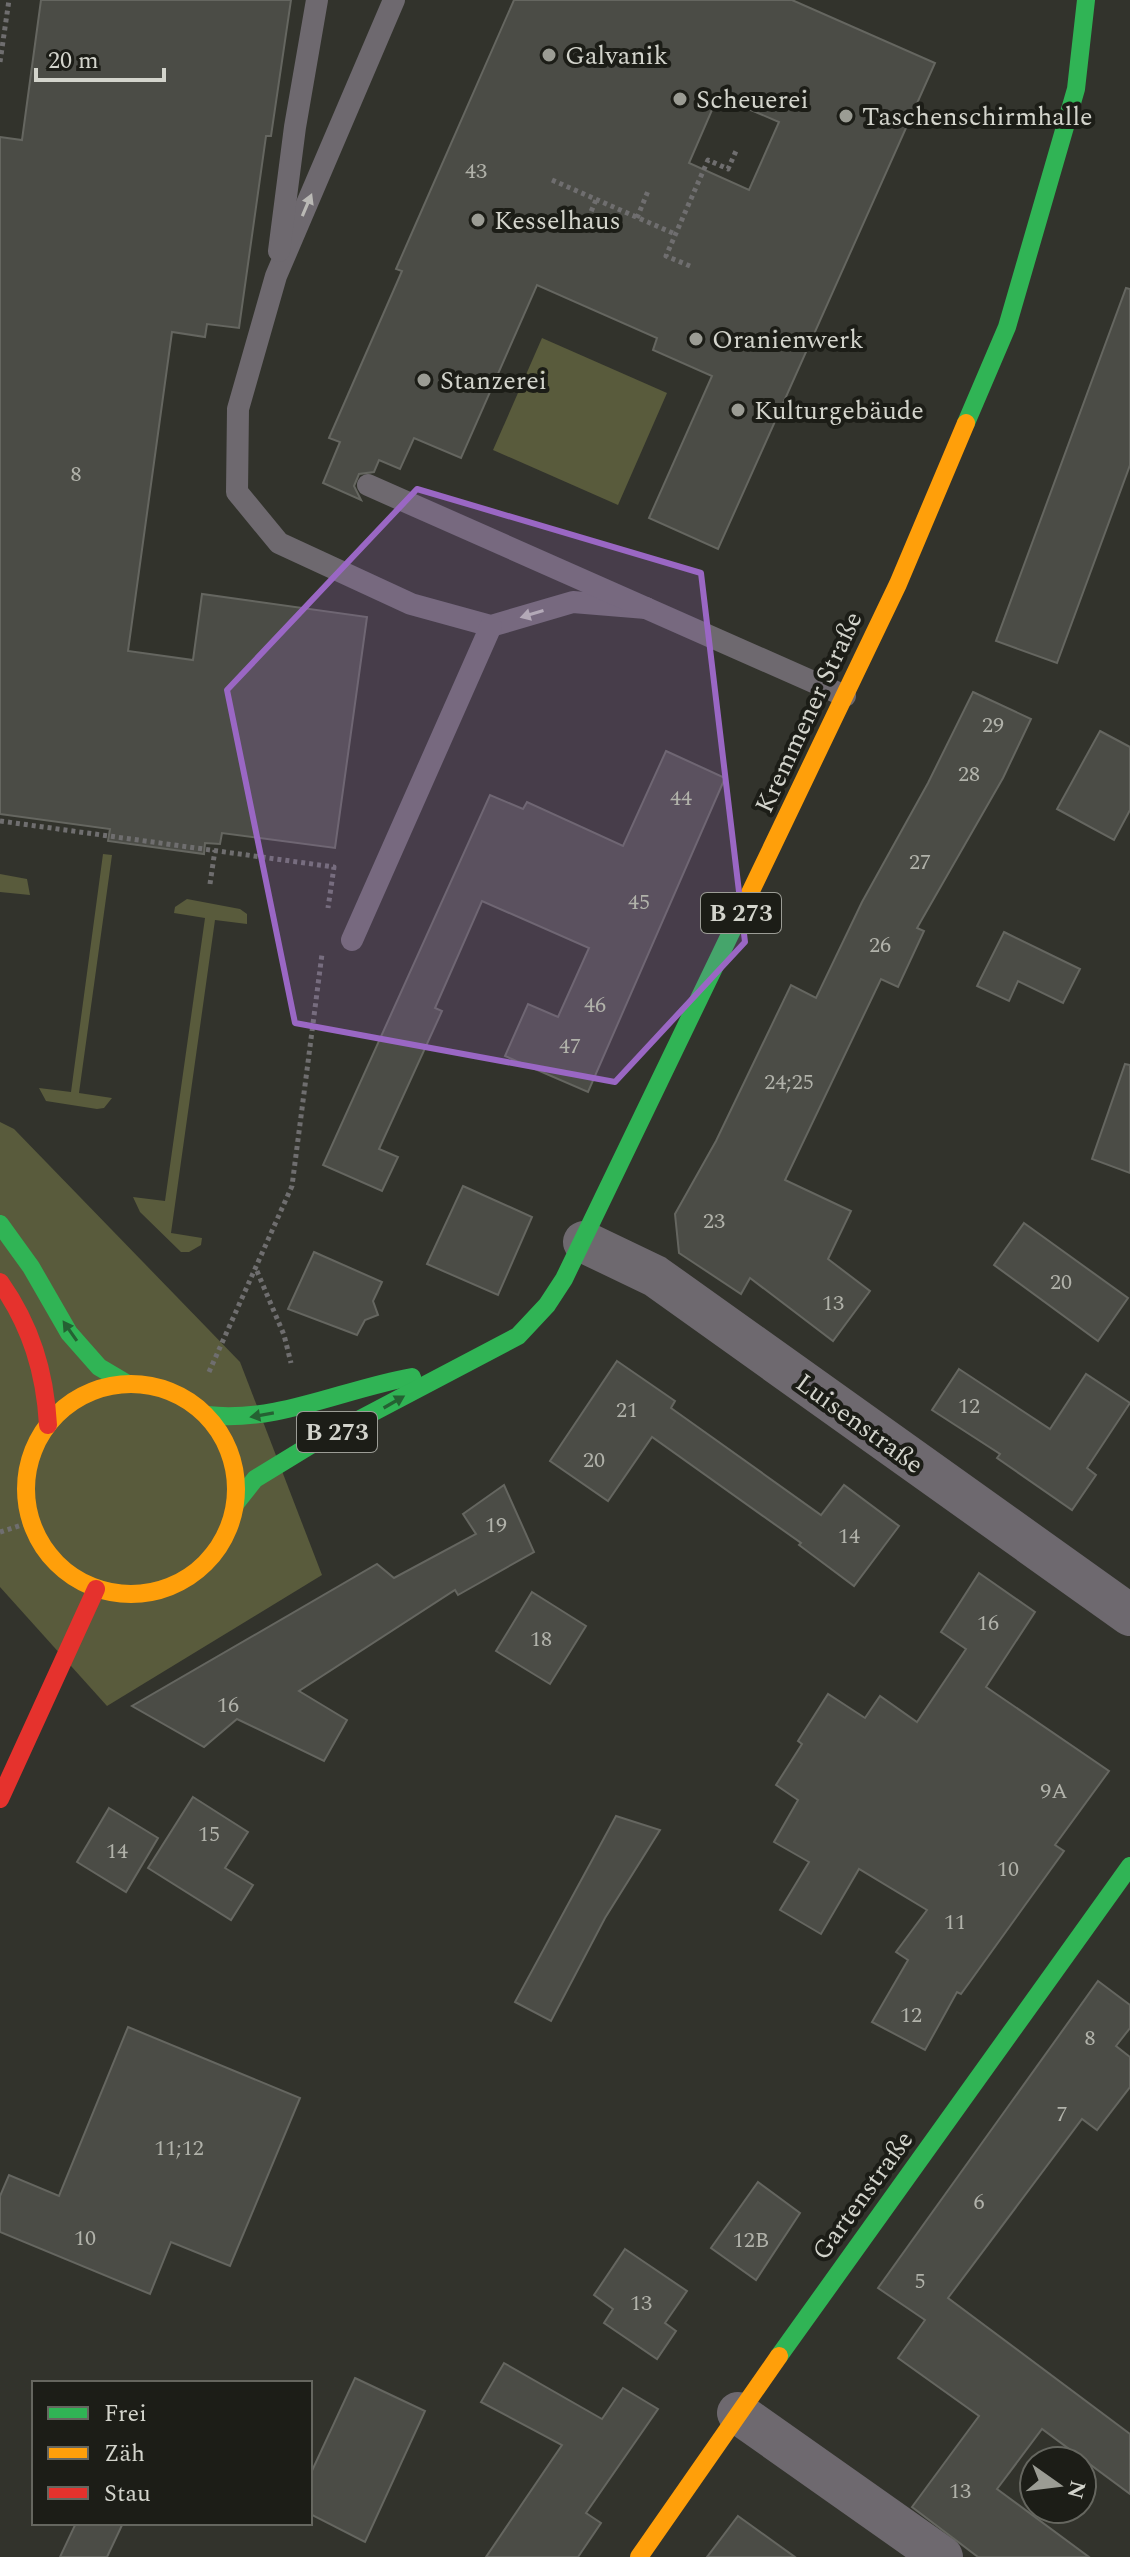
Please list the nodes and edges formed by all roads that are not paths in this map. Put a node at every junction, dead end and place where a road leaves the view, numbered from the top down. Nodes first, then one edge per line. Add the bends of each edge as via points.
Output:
1 (317, 0) edge
2 (394, 0) edge
3 (1086, 0) edge
4 (276, 276) junction
5 (368, 485) dead end
6 (646, 608) junction
7 (491, 626) junction
8 (845, 696) junction
9 (352, 940) dead end
10 (0, 1224) edge
11 (584, 1242) junction
12 (0, 1282) edge
13 (446, 1371) junction
14 (126, 1383) junction
15 (201, 1410) junction
16 (48, 1425) junction
17 (236, 1503) junction
18 (96, 1589) junction
19 (1130, 1615) edge
20 (0, 1799) edge
21 (1130, 1866) edge
22 (738, 2413) junction
23 (639, 2557) edge
24 (942, 2557) edge

1 - 4 lane
4 -> 2 lane
3 - 8 main road, Kremmener Straße / B 273 via 1076,89 1007,327
4 - 7 lane via 238,409 237,492 279,543 411,604
5 - 6 lane
6 -> 7 lane via 573,602
6 - 8 lane
7 - 9 lane
8 - 11 main road, Kremmener Straße / B 273
14 -> 10 main road via 99,1367 69,1333
11 - 13 main road, Kremmener Straße / B 273 via 529,1327
11 - 19 street, Luisenstraße via 655,1276
12 - 16 main road via 37,1347
13 -> 15 main road, Kremmener Straße / B 273 via 366,1385 296,1409 235,1420
17 -> 13 main road, Kremmener Straße / B 273 via 255,1479
14 - 15 main road via 155,1386
14 - 16 main road via 82,1396
15 - 17 main road via 232,1455
16 - 18 main road via 33,1450 26,1479 31,1522 56,1563
17 - 18 main road via 218,1550 179,1583 138,1594
18 - 20 main road
21 - 22 main road, Gartenstraße
22 - 23 main road, Gartenstraße
22 - 24 street

